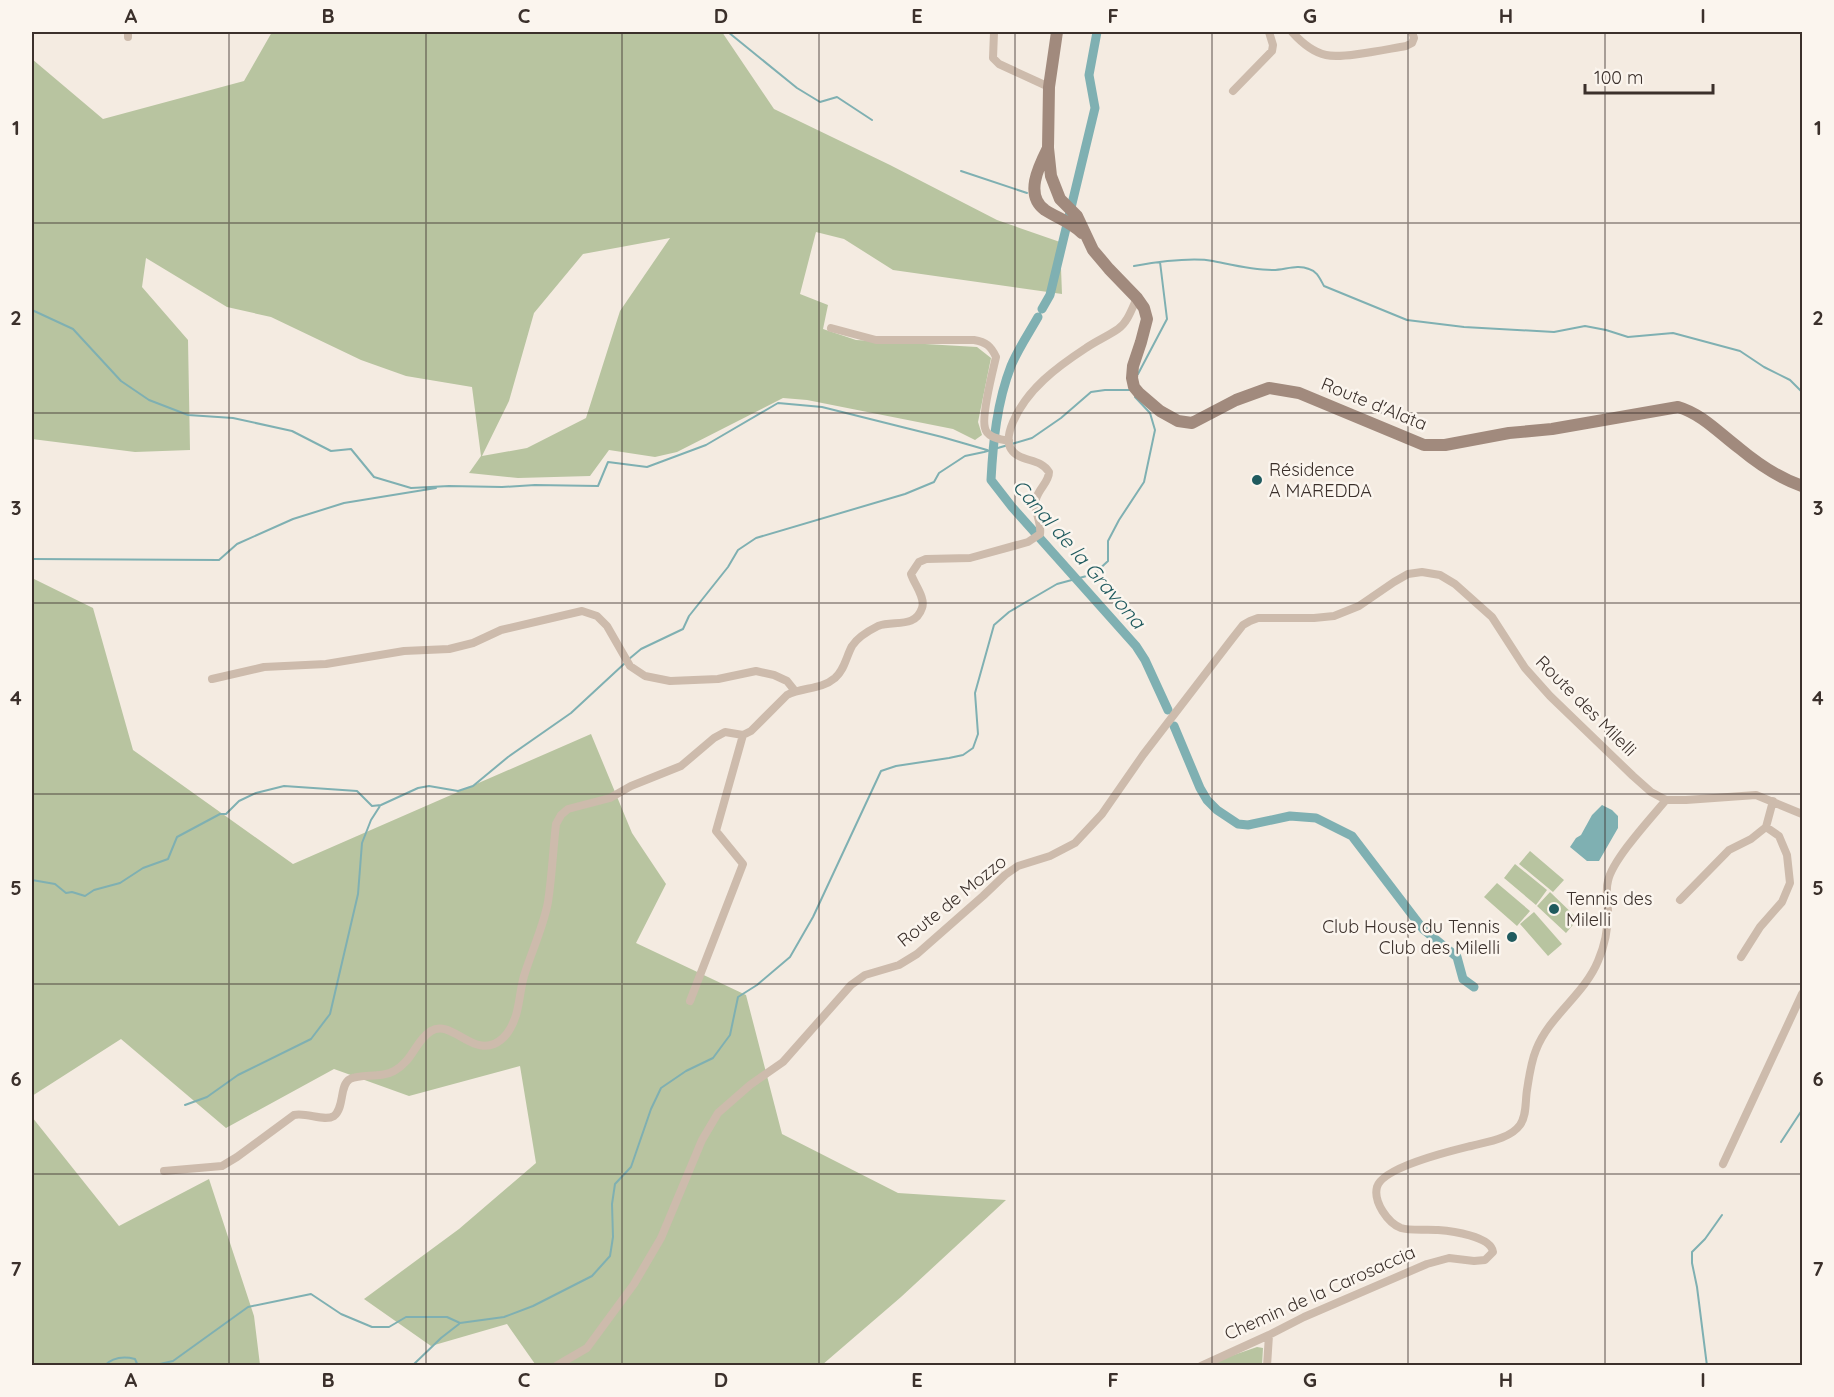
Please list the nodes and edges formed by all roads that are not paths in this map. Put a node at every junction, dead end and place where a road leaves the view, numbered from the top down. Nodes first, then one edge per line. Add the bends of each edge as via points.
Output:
1 (994, 32) edge
2 (1057, 32) edge
3 (1269, 32) edge
4 (1292, 32) edge
5 (1412, 32) edge
6 (1049, 87) junction
7 (1233, 90) dead end
8 (1048, 148) junction
9 (1060, 199) junction
10 (1044, 209) junction
11 (1087, 238) junction
12 (1137, 298) junction
13 (831, 328) dead end
14 (1010, 445) junction
15 (1803, 486) edge
16 (1243, 626) joint
17 (212, 679) dead end
18 (795, 691) junction
19 (743, 735) junction
20 (1666, 800) junction
21 (1773, 801) junction
22 (1803, 814) edge
23 (1766, 828) junction
24 (1680, 900) dead end
25 (1741, 957) dead end
26 (1803, 994) edge
27 (690, 1001) dead end
28 (1723, 1164) dead end
29 (164, 1171) dead end
30 (1269, 1335) junction
31 (556, 1365) edge
32 (1201, 1365) edge
33 (1267, 1365) edge

1 - 6 street via 993,58
2 - 6 street
3 - 7 street via 1272,51
4 - 5 street via 1301,42 1328,56 1406,46 1412,43
6 - 8 street
8 - 9 street via 1051,176
8 - 10 street via 1033,188
9 - 10 street
9 - 11 street via 1077,216
10 - 11 street via 1072,224
11 - 12 street, Route d'Alata via 1109,270
12 - 14 street via 1119,328 1086,347 1028,395 1010,430
12 - 15 street, Route d'Alata via 1147,319 1133,366 1134,387 1160,411 1178,421 1192,423 1269,388 1299,393 1424,445 1445,445 1678,407 1692,411 1757,463
13 - 14 street via 876,340 984,342 996,357 986,401 985,428
14 - 18 street via 1021,457 1041,463 1049,472 1036,496 1040,534 1028,542 970,558 919,562 911,574 923,602 917,618 879,626 862,636 835,678 824,685
16 - 20 street, Route des Milelli via 1258,618 1334,616 1359,606 1408,574 1440,575 1492,617 1525,669 1550,696 1633,776
16 - 31 street, Route de Mozzo via 1087,832 1063,850 1018,866 1005,875 917,954 851,984 783,1062 718,1113 702,1140 661,1238 634,1284 587,1348
17 - 18 street via 264,667 326,664 404,651 449,649 473,644 501,630 582,611 597,616 607,626 630,666 645,676 670,681 718,679 756,671 787,681
18 - 19 street
19 - 27 street via 716,831 743,864
19 - 29 street via 725,732 681,766 561,815 556,824 548,904 523,978 519,1006 502,1040 482,1047 443,1028 433,1029 408,1062 392,1073 350,1079 345,1084 340,1109 332,1117 294,1115 222,1166
20 - 21 street via 1756,795
20 - 30 street, Chemin de la Carosaccia via 1613,866 1606,891 1608,930 1598,960 1588,980 1540,1040 1521,1125 1495,1140 1398,1169 1383,1178 1377,1188 1378,1203 1401,1228 1466,1235 1486,1241 1493,1252 1485,1260 1449,1258 1427,1264
21 - 22 street
21 - 23 street
23 - 24 street via 1729,850
23 - 25 street via 1779,836 1787,855 1790,883 1782,902
26 - 28 street
30 - 32 street, Chemin de la Carosaccia
30 - 33 street

